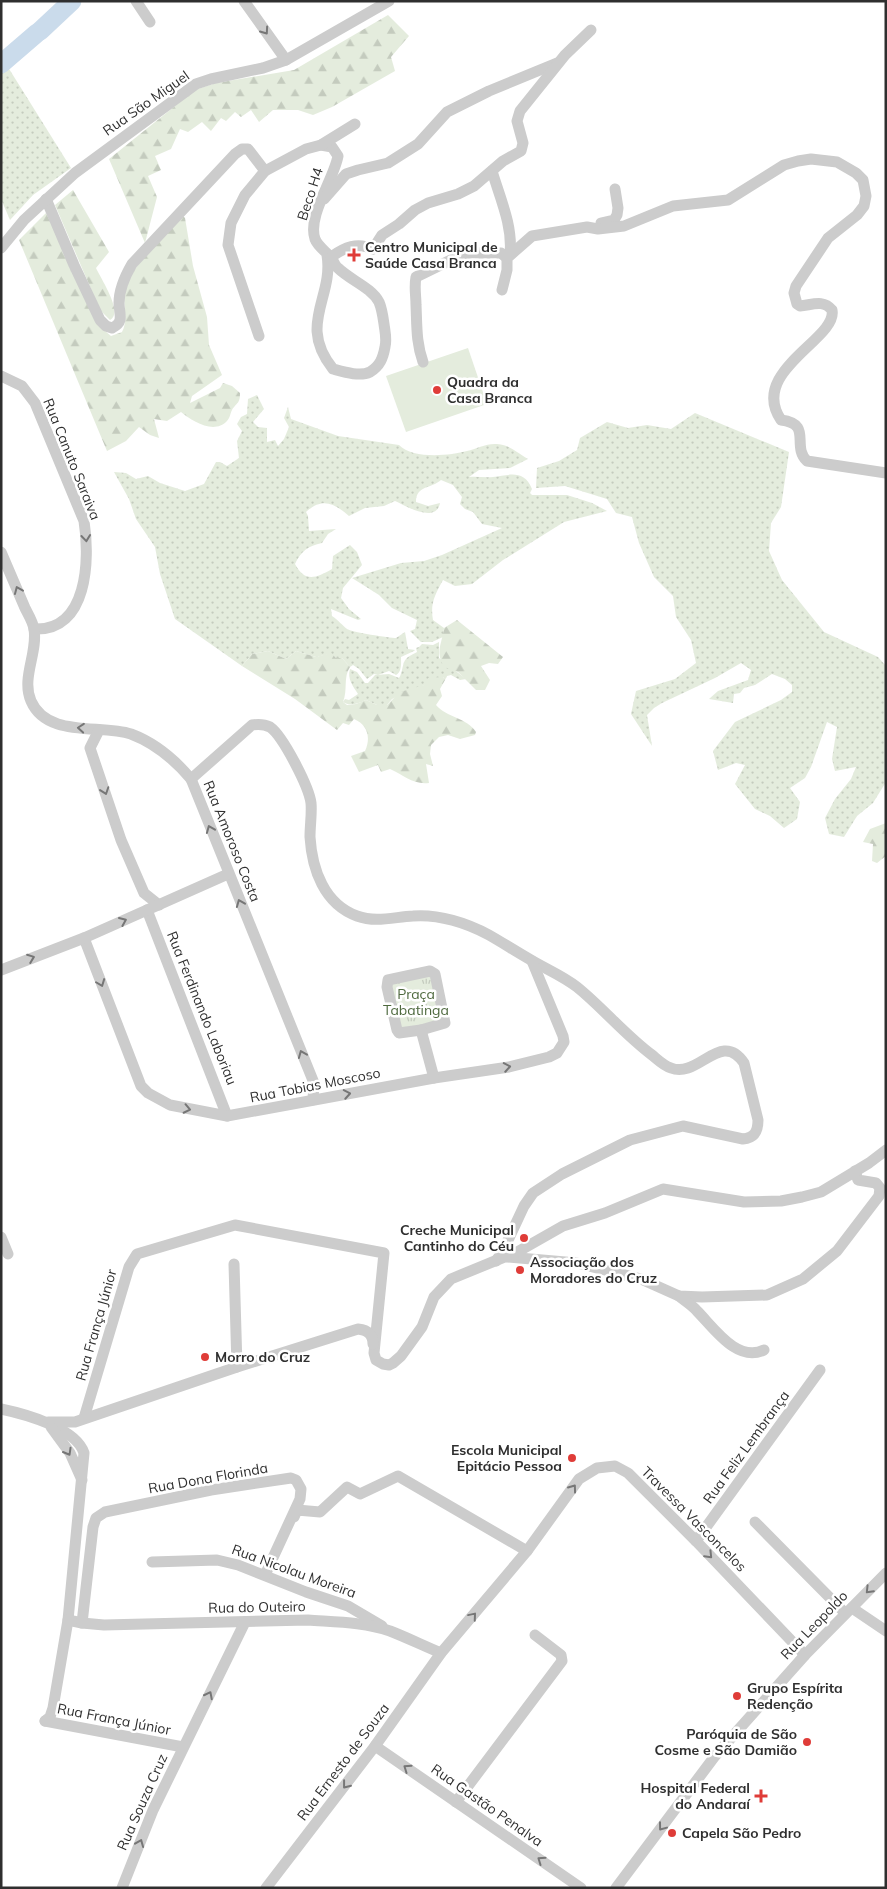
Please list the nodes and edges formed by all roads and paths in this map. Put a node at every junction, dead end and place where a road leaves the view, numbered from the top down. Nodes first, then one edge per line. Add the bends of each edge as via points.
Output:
1 (136, 1) edge
2 (244, 1) edge
3 (389, 1) edge
4 (150, 22) dead end
5 (590, 30) dead end
6 (565, 54) junction
7 (286, 60) junction
8 (354, 124) dead end
9 (321, 145) junction
10 (265, 171) junction
11 (492, 171) junction
12 (615, 189) dead end
13 (46, 199) junction
14 (320, 202) junction
15 (587, 226) junction
16 (1, 248) edge
17 (329, 256) junction
18 (508, 256) junction
19 (502, 290) dead end
20 (260, 336) dead end
21 (423, 362) dead end
22 (1, 376) edge
23 (886, 473) edge
24 (2, 558) edge
25 (34, 629) junction
26 (100, 730) junction
27 (191, 779) junction
28 (228, 874) junction
29 (159, 905) junction
30 (147, 910) junction
31 (84, 938) junction
32 (532, 961) junction
33 (1, 970) edge
34 (421, 1030) junction
35 (434, 1078) junction
36 (313, 1100) junction
37 (228, 1116) junction
38 (886, 1150) edge
39 (873, 1160) junction
40 (886, 1162) edge
41 (855, 1170) junction
42 (1, 1237) edge
43 (8, 1254) dead end
44 (501, 1259) junction
45 (234, 1264) dead end
46 (679, 1296) junction
47 (764, 1350) dead end
48 (375, 1356) junction
49 (237, 1367) junction
50 (820, 1370) dead end
51 (1, 1409) edge
52 (84, 1418) junction
53 (47, 1423) junction
54 (755, 1522) dead end
55 (287, 1526) junction
56 (696, 1541) junction
57 (527, 1551) junction
58 (152, 1562) dead end
59 (886, 1572) edge
60 (265, 1575) junction
61 (72, 1584) junction
62 (86, 1591) junction
63 (849, 1610) junction
64 (68, 1620) junction
65 (245, 1622) junction
66 (82, 1623) junction
67 (389, 1631) junction
68 (886, 1631) edge
69 (535, 1635) dead end
70 (441, 1653) junction
71 (805, 1655) junction
72 (376, 1746) junction
73 (182, 1747) junction
74 (456, 1802) junction
75 (122, 1888) edge
76 (266, 1888) edge
77 (581, 1888) edge
78 (616, 1888) edge

1 - 4 street
2 -> 7 street
3 - 7 street, Rua São Miguel
5 - 6 street
6 - 11 street via 518,117 517,126 523,144 520,151
6 - 14 street via 557,63 447,112 418,144 388,163 346,174
7 - 13 street, Rua São Miguel via 196,84 75,173
8 - 9 street
9 - 10 street via 306,149
9 - 14 street, Beco H4 via 332,147 338,156
10 - 13 street via 248,149 235,154 132,264 121,289 120,321 112,328 106,326 97,314
10 - 20 street via 245,195 231,222 228,245
11 - 17 street via 474,186 415,210 382,235 373,249 354,246
11 - 18 street via 510,230 512,243
12 - 15 street via 618,208 614,220
13 - 16 street, Rua São Miguel
14 - 17 street, Beco H4 via 313,228 315,240
15 - 18 street via 532,236
15 - 23 street via 598,229 624,226 673,206 728,200 798,161 825,160 846,166 863,180 864,206 828,238 794,293 800,306 825,304 832,310 832,320 783,372 773,400 781,420 795,424 800,430 801,447 808,461
17 - 17 street, Beco H4 via 317,318 322,353 333,369 368,373 381,362 386,346 381,309 372,294 337,268
18 - 19 street
18 - 21 street via 472,252 450,259 416,277 417,345
22 -> 25 street, Rua Canuto Saraiva via 22,386 35,403 84,521 87,540 83,587 75,606 66,620 55,626
25 -> 24 street
26 -> 25 street, Rua Amoroso Costa via 64,726 50,720 31,701 28,689
26 - 27 street, Rua Amoroso Costa via 131,734 157,747
26 -> 29 street via 90,748 118,831 144,893
28 -> 27 street, Rua Amoroso Costa
27 - 32 street via 252,725 271,728 288,750 308,791 313,861 324,889 344,910 369,919 415,916 466,924
28 - 29 street
36 -> 28 street, Rua Amoroso Costa via 314,1083
29 - 30 street
31 -> 30 street
30 - 37 street, Rua Ferdinando Laboriau
33 -> 31 street
31 -> 37 street, Rua Tobias Moscoso via 141,1086 170,1105
35 -> 32 street, Rua Tobias Moscoso via 509,1067 549,1057 561,1049 563,1036
32 - 44 street via 576,986 639,1045 671,1068 686,1070 724,1051 739,1055 744,1062 758,1127 755,1135 743,1139 683,1126 630,1140 562,1174 533,1193
34 - 34 street via 444,1023 435,974 391,978 387,987 397,1030 402,1034
34 - 35 street
36 -> 35 street, Rua Tobias Moscoso
36 - 37 street, Rua Tobias Moscoso
38 - 39 street
39 - 40 street
39 - 41 street
41 - 44 street via 821,1192 781,1201 744,1202 663,1189 655,1191 563,1226
41 - 46 street via 858,1180 876,1183 880,1188 879,1196 837,1251 803,1279 767,1295
42 - 43 street
44 - 46 street via 577,1263 641,1279
44 - 48 street via 452,1279 434,1297 422,1327 393,1363 383,1364
45 - 49 street
46 - 47 street via 740,1351 758,1353
48 - 49 street via 373,1338 358,1329
48 - 52 street, Rua França Júnior via 384,1253 235,1225 137,1254 129,1267
49 - 52 street
50 - 56 street, Rua Feliz Lembrança
51 - 53 street
52 - 53 street via 75,1422
53 - 61 street, Rua França Júnior via 70,1453 82,1481
54 - 63 street
55 - 57 street via 297,1510 320,1512 347,1487 360,1494 398,1476
55 - 60 street, Rua Dona Florinda
55 - 62 street, Rua Dona Florinda via 301,1494 299,1484 291,1478 211,1490 105,1512 96,1518 93,1527
57 -> 56 street, Travessa Vasconcelos via 580,1479 597,1468 615,1466 628,1473
56 -> 71 street, Travessa Vasconcelos
70 -> 57 street, Travessa Vasconcelos
58 - 60 street, Rua Nicolau Moreira via 217,1560
59 -> 63 street, Rua Leopoldo
60 - 67 street, Rua Nicolau Moreira via 348,1606
61 - 62 street via 76,1596 82,1596
61 - 64 street, Rua França Júnior
62 - 66 street, Rua Dona Florinda
63 - 68 street
63 - 71 street, Rua Leopoldo
64 - 66 street, Rua do Outeiro
64 - 73 street, Rua França Júnior via 53,1708 45,1722
65 - 66 street, Rua do Outeiro
65 - 67 street, Rua do Outeiro via 335,1622
73 -> 65 street, Rua Souza Cruz
67 - 70 street, Rua do Outeiro
69 - 74 street via 561,1655 562,1661
70 - 72 street, Rua Ernesto de Souza
71 -> 78 street, Rua Leopoldo via 715,1756
74 -> 72 street, Rua Gastão Penalva
72 -> 76 street, Rua Ernesto de Souza
75 -> 73 street, Rua Souza Cruz
77 -> 74 street, Rua Gastão Penalva

